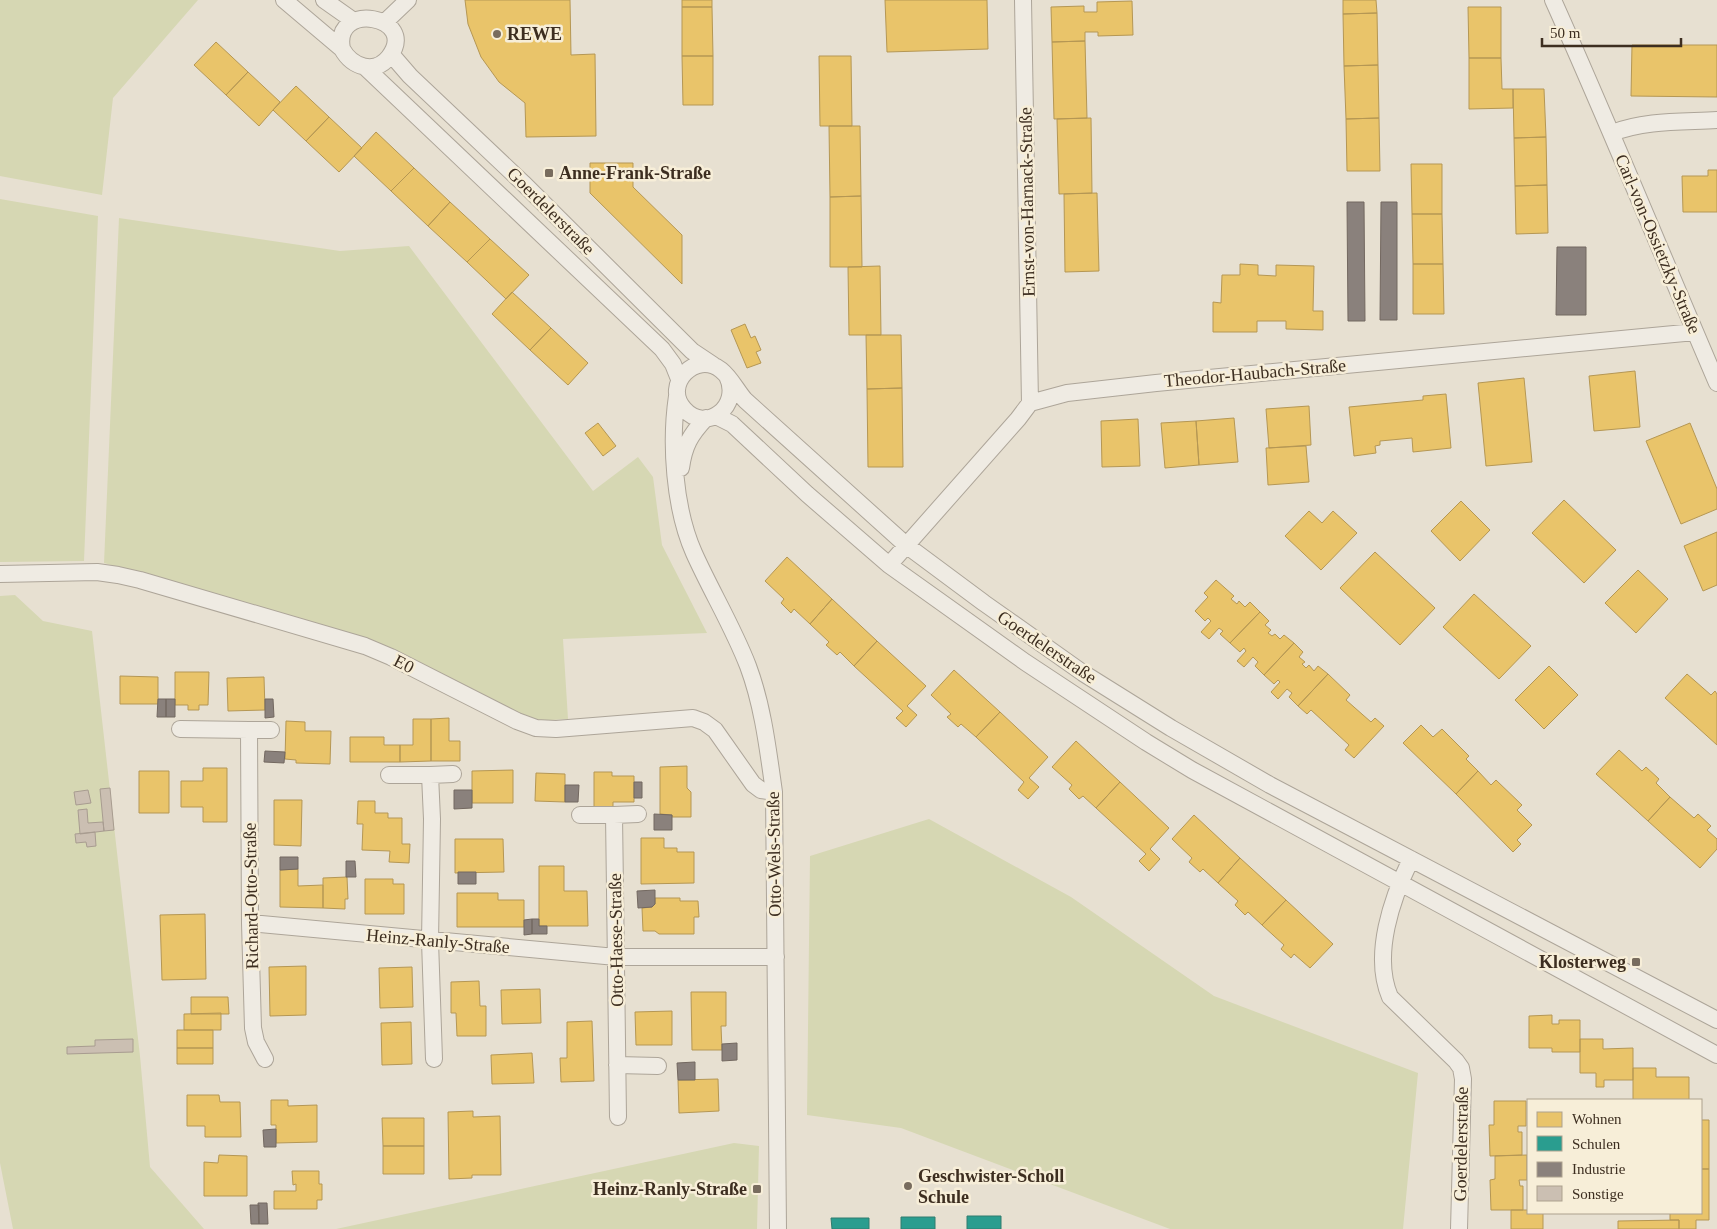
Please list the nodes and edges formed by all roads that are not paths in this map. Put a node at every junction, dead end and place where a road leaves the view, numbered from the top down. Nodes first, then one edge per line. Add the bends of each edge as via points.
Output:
1 (284, 0) edge
2 (324, 0) edge
3 (408, 0) edge
4 (1023, 0) edge
5 (1553, 0) edge
6 (351, 19) junction
7 (386, 21) junction
8 (342, 50) junction
9 (391, 54) junction
10 (365, 67) junction
11 (1717, 120) edge
12 (1612, 133) junction
13 (1695, 332) junction
14 (712, 365) junction
15 (727, 376) junction
16 (680, 379) junction
17 (1717, 382) edge
18 (677, 396) junction
19 (1030, 403) junction
20 (711, 417) junction
21 (679, 496) junction
22 (906, 545) junction
23 (889, 565) junction
24 (0, 574) edge
25 (180, 730) dead end
26 (249, 730) junction
27 (270, 730) dead end
28 (453, 774) dead end
29 (389, 775) dead end
30 (430, 775) junction
31 (774, 792) junction
32 (638, 814) dead end
33 (580, 815) dead end
34 (614, 815) junction
35 (1410, 859) junction
36 (1400, 882) junction
37 (250, 924) junction
38 (430, 941) junction
39 (776, 956) junction
40 (616, 957) junction
41 (1717, 1020) edge
42 (1717, 1055) edge
43 (434, 1059) dead end
44 (265, 1060) dead end
45 (617, 1065) junction
46 (658, 1066) dead end
47 (618, 1117) dead end
48 (778, 1229) edge
49 (1459, 1229) edge

1 - 8 street, Goerdelerstraße
2 - 6 street
3 - 7 street
4 - 19 street, Ernst-von-Harnack-Straße
5 - 12 street, Carl-von-Ossietzky-Straße
6 - 7 street via 365,14 380,16
6 - 8 street via 342,33
7 - 9 street via 394,37
8 - 10 street, Goerdelerstraße via 351,62
9 - 10 street via 380,64
9 - 14 street, Goerdelerstraße via 692,351
10 - 16 street, Goerdelerstraße via 662,349
11 - 12 street, Carl-von-Ossietzky-Straße via 1644,124
12 - 13 street, Carl-von-Ossietzky-Straße
13 - 17 street, Carl-von-Ossietzky-Straße
13 - 19 street, Theodor-Haubach-Straße via 1156,382 1067,393
14 - 15 street, Goerdelerstraße
14 - 16 street via 693,366
15 - 20 street via 731,389 729,402 726,408
15 - 22 street, Goerdelerstraße via 745,400
16 - 18 street
18 - 20 street, Goerdelerstraße via 690,415
18 - 21 street, Otto-Wels-Straße via 674,452
19 - 22 street
20 - 21 street, Otto-Wels-Straße via 697,427 686,443
20 - 23 street, Goerdelerstraße via 732,424
21 - 31 street, Otto-Wels-Straße via 693,552 748,666 766,733
22 - 23 street
22 - 35 street, Goerdelerstraße via 1083,673 1171,728
23 - 36 street, Goerdelerstraße via 1025,662 1146,742
24 - 31 street, E0 via 96,572 140,580 365,646 536,728 692,718 715,730 753,784
25 - 26 street
26 - 27 street
26 - 37 street, Richard-Otto-Straße
28 - 30 street
29 - 30 street
30 - 38 street
31 - 39 street, Otto-Wels-Straße
32 - 34 street
33 - 34 street
34 - 40 street, Otto-Haese-Straße
35 - 36 street, Goerdelerstraße
35 - 41 street, Goerdelerstraße
36 - 42 street, Goerdelerstraße
36 - 49 street, Goerdelerstraße via 1384,942 1386,988 1390,997 1461,1068
37 - 38 street, Heinz-Ranly-Straße
37 - 44 street, Richard-Otto-Straße via 253,1028
38 - 40 street, Heinz-Ranly-Straße
38 - 43 street
39 - 40 street, Heinz-Ranly-Straße
39 - 48 street, Otto-Wels-Straße
40 - 45 street, Otto-Haese-Straße
45 - 46 street
45 - 47 street, Otto-Haese-Straße

